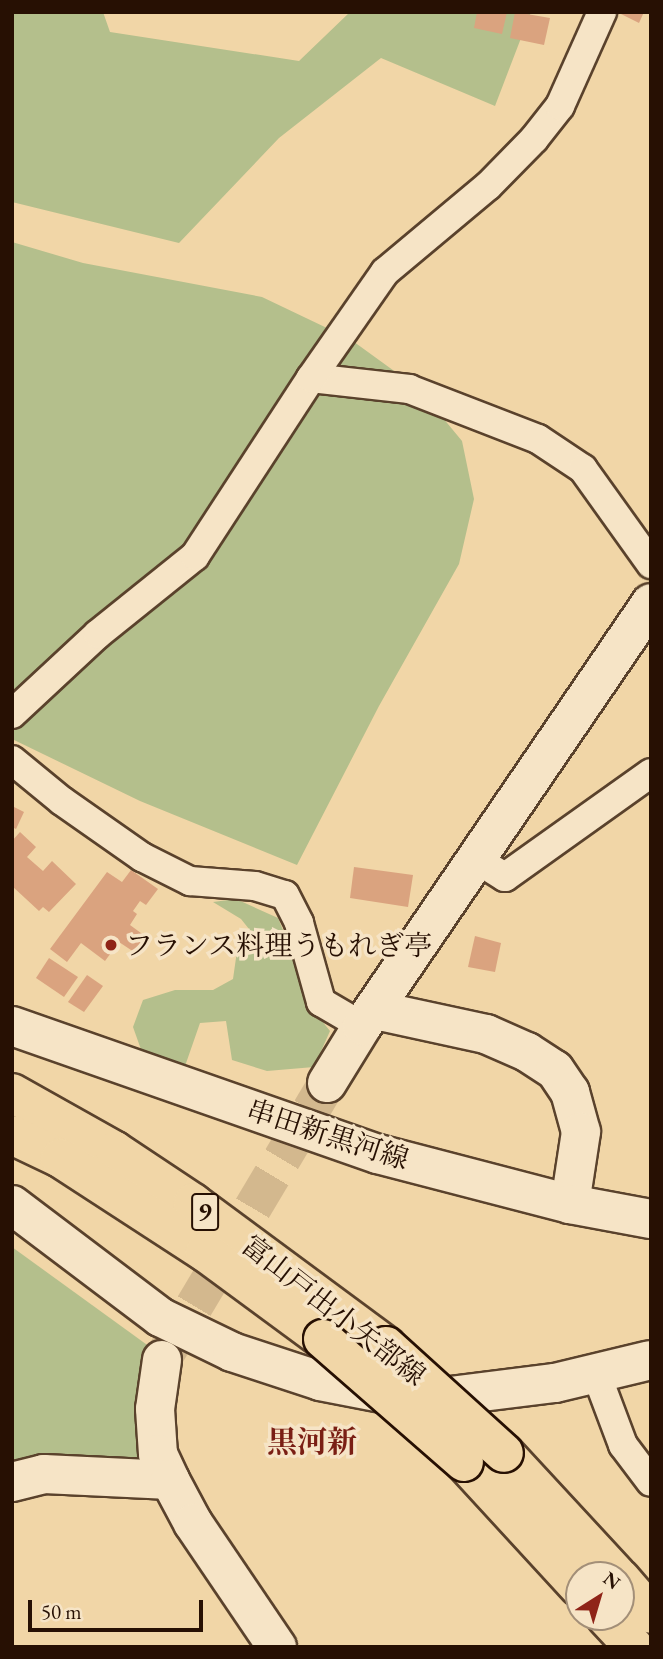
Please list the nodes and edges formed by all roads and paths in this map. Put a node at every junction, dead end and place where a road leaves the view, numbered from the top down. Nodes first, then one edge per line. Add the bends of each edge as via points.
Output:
1 (602, 12) edge
2 (311, 378) junction
3 (651, 564) edge
4 (651, 603) edge
5 (12, 714) edge
6 (12, 760) edge
7 (651, 774) edge
8 (476, 859) junction
9 (369, 1018) junction
10 (12, 1026) edge
11 (327, 1083) tunnel mouth
12 (12, 1093) edge
13 (12, 1135) edge
14 (570, 1204) junction
15 (12, 1205) edge
16 (651, 1219) edge
17 (162, 1360) tunnel mouth
18 (651, 1360) edge
19 (596, 1373) junction
20 (170, 1479) junction
21 (12, 1482) edge
22 (651, 1482) edge
23 (604, 1561) edge
24 (565, 1572) edge
25 (635, 1595) edge
26 (651, 1614) edge
27 (619, 1631) edge
28 (277, 1647) edge
29 (634, 1647) edge

1 - 2 street via 560,106 534,139 488,186 385,272
2 - 3 street via 409,389 538,439 583,469
2 - 5 street via 195,556 98,634
4 - 8 street
6 - 9 street via 62,801 154,863 190,881 255,886 285,895 299,923 321,1002
7 - 8 street via 505,877
8 - 9 street
9 - 11 street
9 - 14 street via 486,1034 555,1070 570,1092 581,1132
10 - 14 street, 串田新黒河線 via 378,1154
12 - 23 main road, 富山戸出小矢部線 / 9, bridge via 115,1151 194,1203 386,1346 504,1453
13 - 24 main road, 富山戸出小矢部線 / 9, bridge via 60,1158 205,1252 323,1339 464,1462
14 - 16 street, 串田新黒河線
15 - 19 street via 160,1317 232,1352 320,1381 418,1400 555,1383
17 - 20 street via 155,1409 158,1454
18 - 19 street
19 - 22 street via 623,1445
20 - 21 street via 44,1474
20 - 28 street via 199,1533
25 - 26 main road
27 - 29 main road

